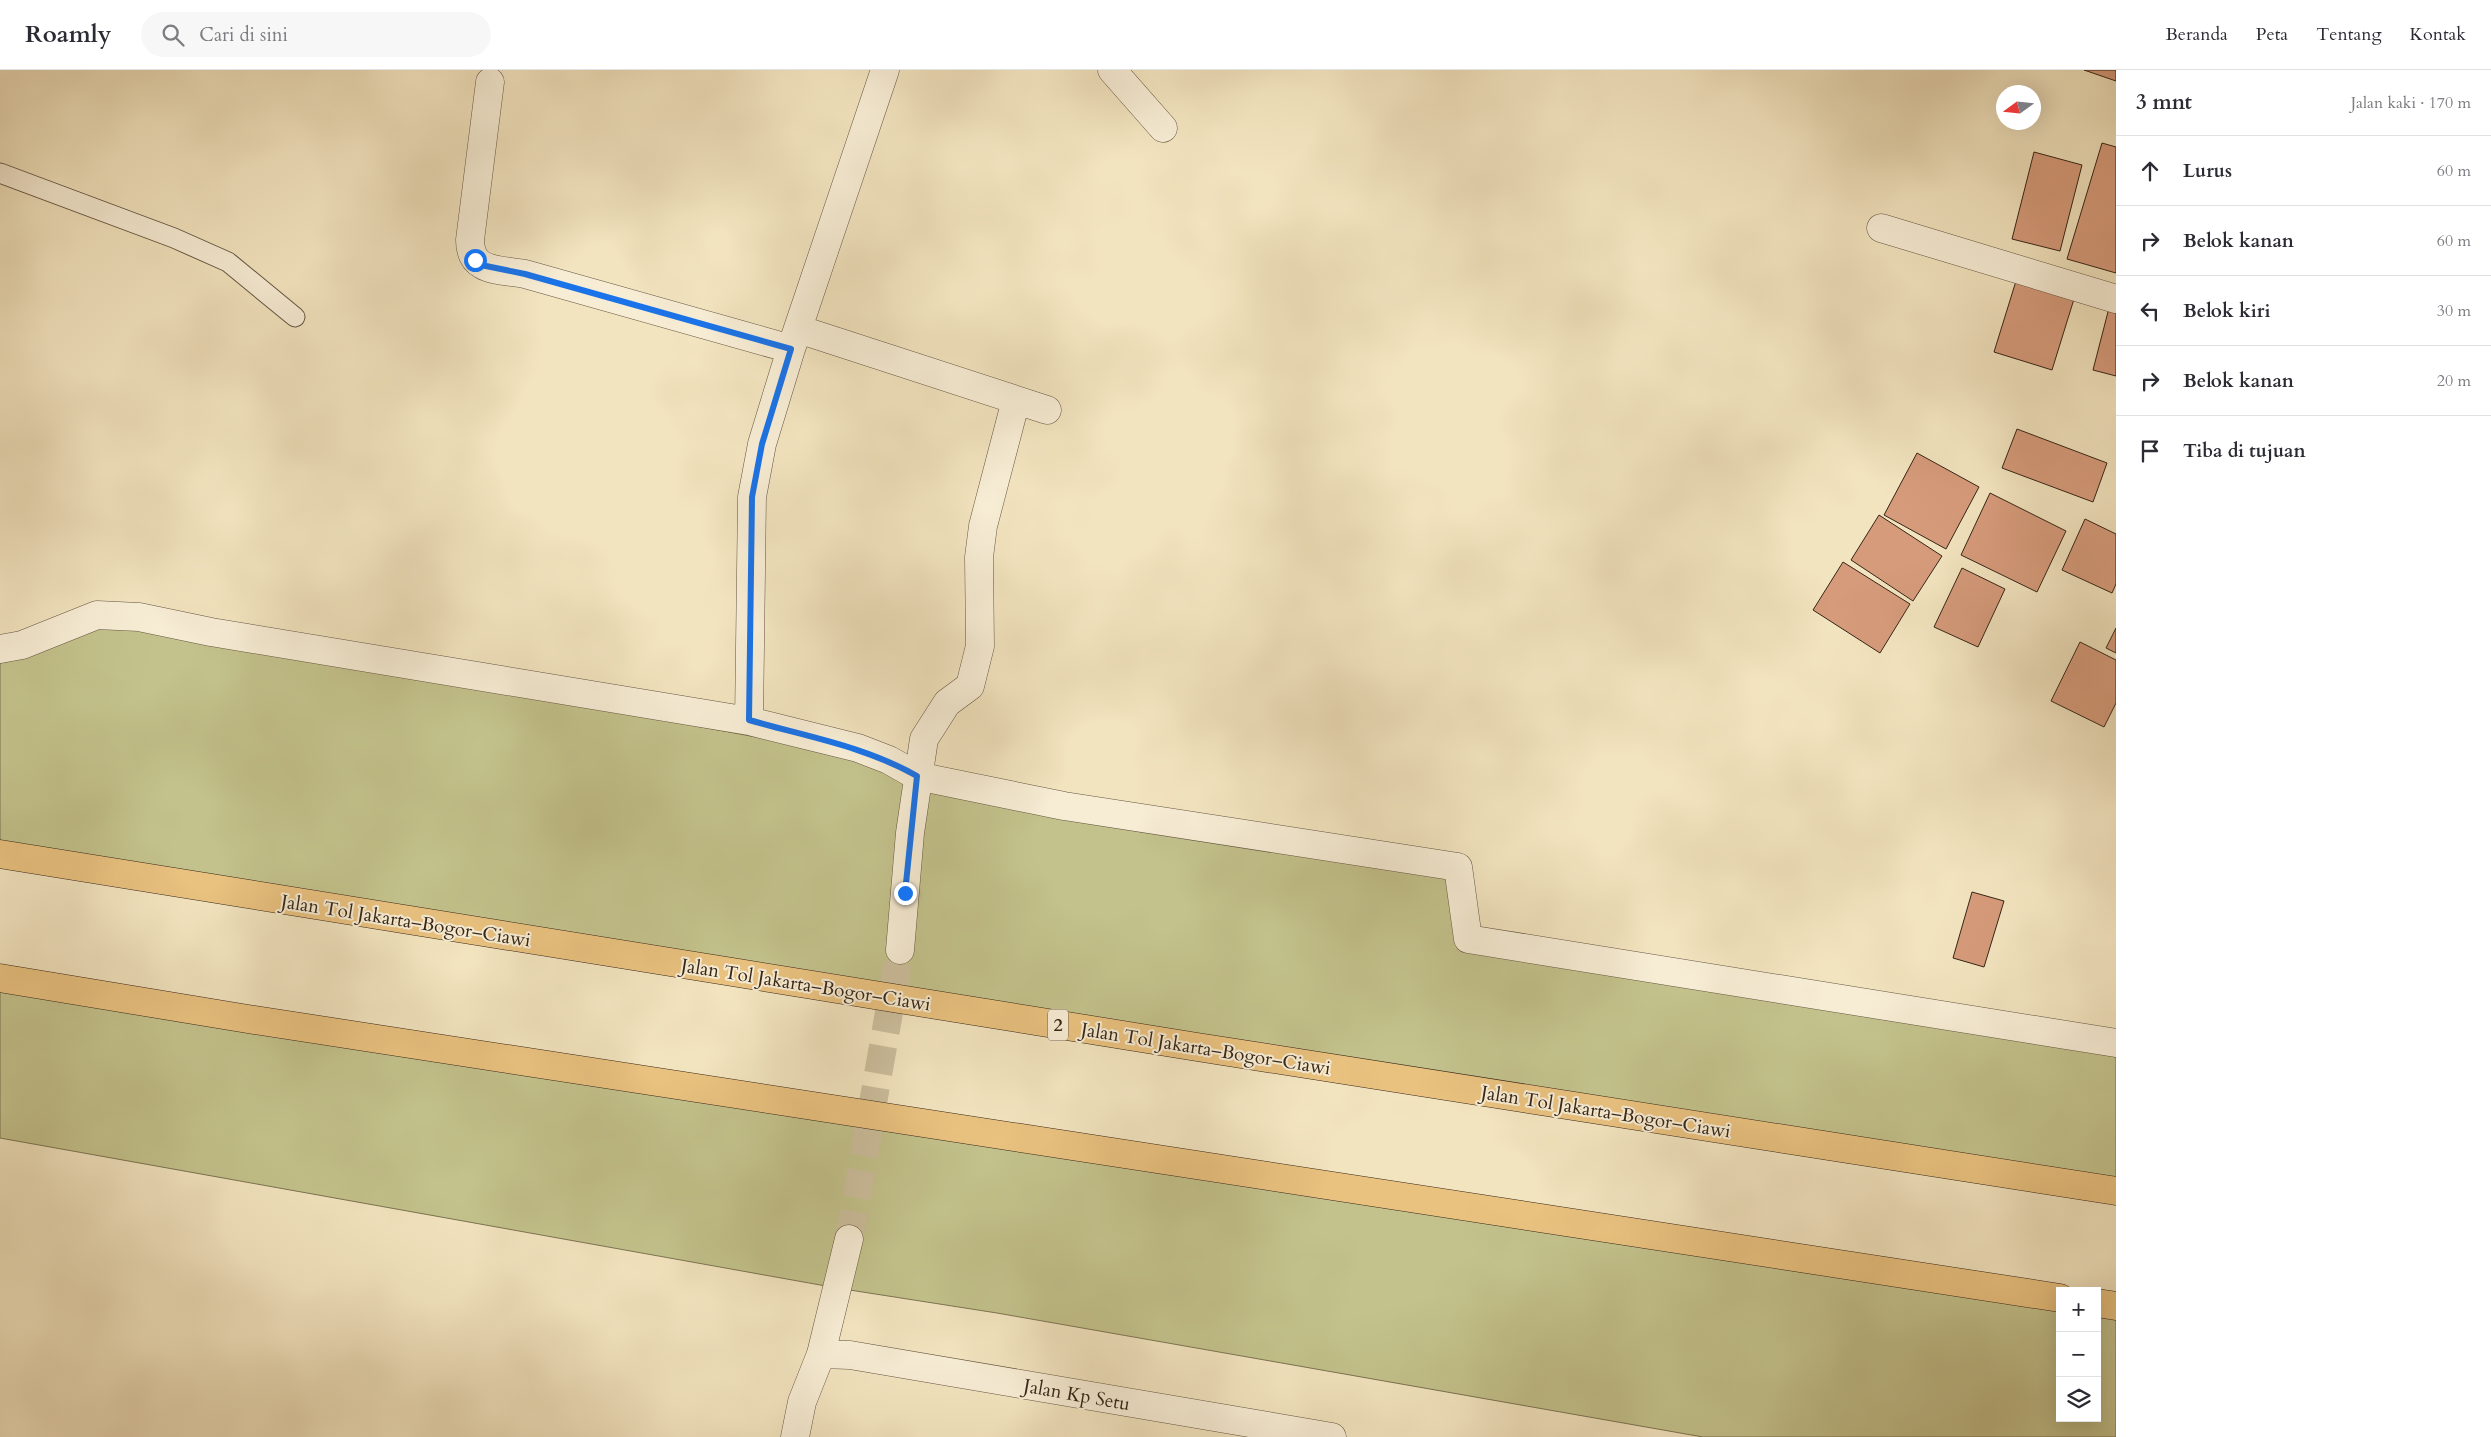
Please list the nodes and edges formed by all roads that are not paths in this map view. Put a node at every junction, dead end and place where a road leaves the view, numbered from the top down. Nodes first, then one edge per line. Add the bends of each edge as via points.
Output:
1 (885, 70) edge
2 (1112, 70) edge
3 (490, 82) dead end
4 (1163, 128) dead end
5 (0, 174) edge
6 (1881, 228) dead end
7 (2116, 299) edge
8 (295, 317) dead end
9 (794, 339) junction
10 (1016, 400) junction
11 (1048, 410) dead end
12 (0, 649) edge
13 (749, 720) junction
14 (917, 776) junction
15 (0, 854) edge
16 (900, 950) tunnel mouth
17 (0, 978) edge
18 (2116, 1043) edge
19 (2116, 1191) edge
20 (849, 1240) tunnel mouth
21 (2056, 1297) edge
22 (2101, 1304) edge
23 (2116, 1306) edge
24 (822, 1354) junction
25 (795, 1437) edge
26 (1332, 1437) edge

1 - 9 street
2 - 4 street
3 - 9 street via 470,240 470,252 481,265
5 - 8 lane via 165,235 228,262
6 - 7 street
9 - 10 street
9 - 13 street via 762,444 752,497
10 - 11 street
10 - 14 street via 983,526 980,646 970,686 947,703 924,739
12 - 13 street via 22,645 97,615 139,617 211,632
13 - 14 street via 858,748
14 - 16 street
14 - 18 street via 1064,806 1458,867 1468,939
15 - 19 highway, Jalan Tol Jakarta–Bogor–Ciawi / 2
17 - 21 highway via 248,1020
20 - 24 street
22 - 23 highway
24 - 25 street via 802,1402
24 - 26 street, Jalan Kp Setu via 850,1355

